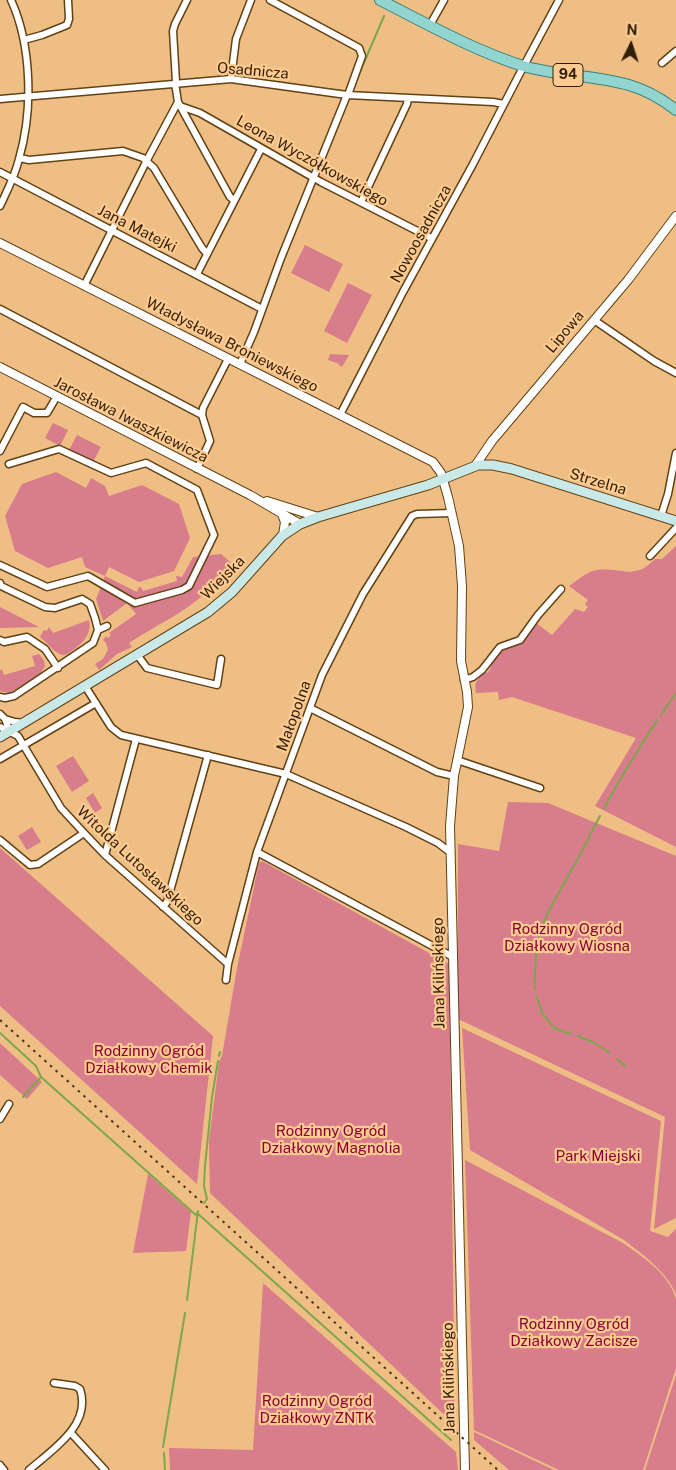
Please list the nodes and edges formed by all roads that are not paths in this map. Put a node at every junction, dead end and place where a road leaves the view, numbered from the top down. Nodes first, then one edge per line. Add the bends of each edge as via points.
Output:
1 (11, 0) edge
2 (68, 0) edge
3 (186, 0) edge
4 (251, 0) edge
5 (270, 0) edge
6 (380, 0) edge
7 (444, 0) edge
8 (559, 0) edge
9 (430, 25) junction
10 (24, 40) junction
11 (676, 51) edge
12 (662, 63) dead end
13 (524, 66) junction
14 (231, 79) junction
15 (176, 82) junction
16 (347, 95) junction
17 (28, 97) junction
18 (408, 98) junction
19 (0, 99) edge
20 (179, 104) junction
21 (504, 104) junction
22 (676, 110) edge
23 (195, 111) junction
24 (188, 120) junction
25 (261, 149) junction
26 (20, 158) junction
27 (147, 160) junction
28 (0, 172) edge
29 (13, 178) junction
30 (314, 178) junction
31 (234, 200) junction
32 (362, 202) junction
33 (0, 206) edge
34 (676, 216) edge
35 (673, 226) edge
36 (112, 230) junction
37 (431, 238) junction
38 (0, 243) edge
39 (207, 254) junction
40 (197, 274) junction
41 (84, 286) junction
42 (0, 309) edge
43 (262, 309) junction
44 (594, 320) junction
45 (228, 359) junction
46 (240, 364) junction
47 (0, 367) edge
48 (676, 373) edge
49 (57, 396) junction
50 (202, 415) junction
51 (340, 415) junction
52 (0, 451) edge
53 (676, 455) edge
54 (8, 464) dead end
55 (475, 466) junction
56 (197, 469) junction
57 (443, 480) junction
58 (250, 496) junction
59 (294, 511) junction
60 (452, 513) junction
61 (282, 514) junction
62 (661, 516) junction
63 (318, 517) junction
64 (676, 521) edge
65 (300, 524) junction
66 (676, 528) edge
67 (283, 535) junction
68 (650, 556) dead end
69 (0, 565) edge
70 (0, 583) edge
71 (561, 589) dead end
72 (107, 626) dead end
73 (98, 630) junction
74 (0, 640) edge
75 (138, 656) junction
76 (221, 659) dead end
77 (58, 668) junction
78 (464, 680) junction
79 (85, 686) junction
80 (0, 697) edge
81 (96, 703) junction
82 (310, 708) junction
83 (3, 716) edge
84 (26, 723) junction
85 (0, 727) edge
86 (10, 732) junction
87 (0, 738) edge
88 (136, 739) junction
89 (24, 745) junction
90 (208, 755) junction
91 (0, 759) edge
92 (457, 760) junction
93 (286, 774) junction
94 (454, 776) junction
95 (540, 788) dead end
96 (84, 833) junction
97 (0, 840) edge
98 (438, 843) junction
99 (451, 843) junction
100 (257, 852) junction
101 (451, 853) junction
102 (105, 855) junction
103 (163, 907) junction
104 (453, 957) junction
105 (228, 964) junction
106 (226, 980) dead end
107 (9, 1104) dead end
108 (0, 1119) edge
109 (54, 1383) dead end
110 (71, 1433) junction
111 (0, 1465) edge
112 (4, 1470) edge
113 (29, 1470) edge
114 (105, 1470) edge
115 (465, 1470) edge

1 - 10 street
2 - 10 street via 67,25
3 - 15 street via 173,31
4 - 14 street via 236,38
5 - 16 street via 359,48 362,56
6 - 9 main road, 94
7 - 9 street
8 - 13 street, Nowoosadnicza
9 - 13 main road, 94 via 485,53
10 - 17 street
11 - 12 street
13 - 21 street, Nowoosadnicza
13 - 22 main road, 94 via 629,85 652,94
14 - 15 street, Osadnicza
14 - 16 street, Osadnicza
15 - 17 street, Osadnicza
15 - 20 street
16 - 18 street, Osadnicza
16 - 30 street
17 - 19 street, Osadnicza
17 - 26 street
18 - 21 street, Osadnicza
18 - 32 street
20 - 23 street, Leona Wyczółkowskiego
20 - 24 street
20 - 27 street
21 - 37 street, Nowoosadnicza
23 - 24 street via 189,114
23 - 25 street, Leona Wyczółkowskiego
24 - 31 street
25 - 30 street, Leona Wyczółkowskiego
25 - 31 street
26 - 27 street via 29,160 123,151
26 - 29 street
27 - 36 street
27 - 39 street
28 - 29 street, Jana Matejki
29 - 33 street
29 - 36 street, Jana Matejki
30 - 32 street, Leona Wyczółkowskiego
30 - 43 street
31 - 39 street
32 - 37 street, Leona Wyczółkowskiego
34 - 35 street, Lipowa
35 - 44 street, Lipowa
36 - 40 street, Jana Matejki
36 - 41 street
37 - 51 street, Nowoosadnicza
38 - 41 street, Władysława Broniewskiego
39 - 40 street
40 - 43 street, Jana Matejki
41 - 45 street, Władysława Broniewskiego
42 - 50 street
43 - 46 street
44 - 48 street
44 - 55 street, Lipowa
45 - 46 street, Władysława Broniewskiego
45 - 50 street
46 - 51 street, Władysława Broniewskiego
47 - 49 street, Jarosława Iwaszkiewicza
49 - 52 street via 47,413 34,413 22,407
49 - 56 street, Jarosława Iwaszkiewicza
50 - 56 street via 210,441
51 - 57 street, Władysława Broniewskiego via 433,462
53 - 62 street
54 - 69 street via 59,450 111,473 146,463 197,490 214,535 189,586 135,603 88,576 47,587
55 - 57 main road, Wiejska
55 - 62 main road, Strzelna via 485,464 512,469
56 - 58 street, Jarosława Iwaszkiewicza
57 - 60 street, Jana Kilińskiego
57 - 63 main road, Wiejska
58 - 59 street, Jarosława Iwaszkiewicza
58 - 61 street, Jarosława Iwaszkiewicza
59 - 63 street, Jarosława Iwaszkiewicza
59 - 65 street via 300,517
60 - 78 street, Jana Kilińskiego via 461,566
60 - 82 street, Małopolna via 412,516 363,594 322,676
61 - 65 street, Jarosława Iwaszkiewicza
61 - 67 street via 285,522
62 - 64 main road, Strzelna
63 - 65 main road, Wiejska
65 - 67 main road, Wiejska
66 - 68 street
67 - 75 main road, Wiejska via 227,598
70 - 73 street via 46,607 55,608 82,600 90,604
71 - 78 street via 520,640 500,647 482,670 473,678
72 - 73 street
73 - 77 street via 93,643
74 - 77 street via 27,638 45,649
75 - 76 street via 147,668 217,684
75 - 79 main road, Wiejska
77 - 80 street via 14,696
78 - 92 street, Jana Kilińskiego via 468,707
79 - 81 street
79 - 84 main road, Wiejska
81 - 88 street via 114,730
81 - 89 street
82 - 93 street, Małopolna
82 - 94 street via 437,772
83 - 84 street
83 - 86 street
84 - 86 main road, Wiejska
85 - 86 street
86 - 87 main road, Wiejska
86 - 89 street, Witolda Lutosławskiego via 17,735
88 - 90 street
88 - 102 street
89 - 91 street
89 - 96 street, Witolda Lutosławskiego via 61,808
90 - 93 street
90 - 103 street
92 - 94 street, Jana Kilińskiego
92 - 95 street
93 - 98 street
93 - 100 street, Małopolna
94 - 99 street, Jana Kilińskiego
96 - 97 street via 38,864 30,865
96 - 102 street, Witolda Lutosławskiego
98 - 99 street
98 - 101 street
99 - 101 street, Jana Kilińskiego
100 - 104 street
100 - 105 street, Małopolna
101 - 104 street, Jana Kilińskiego
102 - 103 street, Witolda Lutosławskiego
103 - 105 street, Witolda Lutosławskiego
104 - 115 street, Jana Kilińskiego
105 - 106 street, Małopolna
107 - 108 street
109 - 110 street via 80,1389 83,1402
110 - 113 street
110 - 114 street
111 - 112 street

